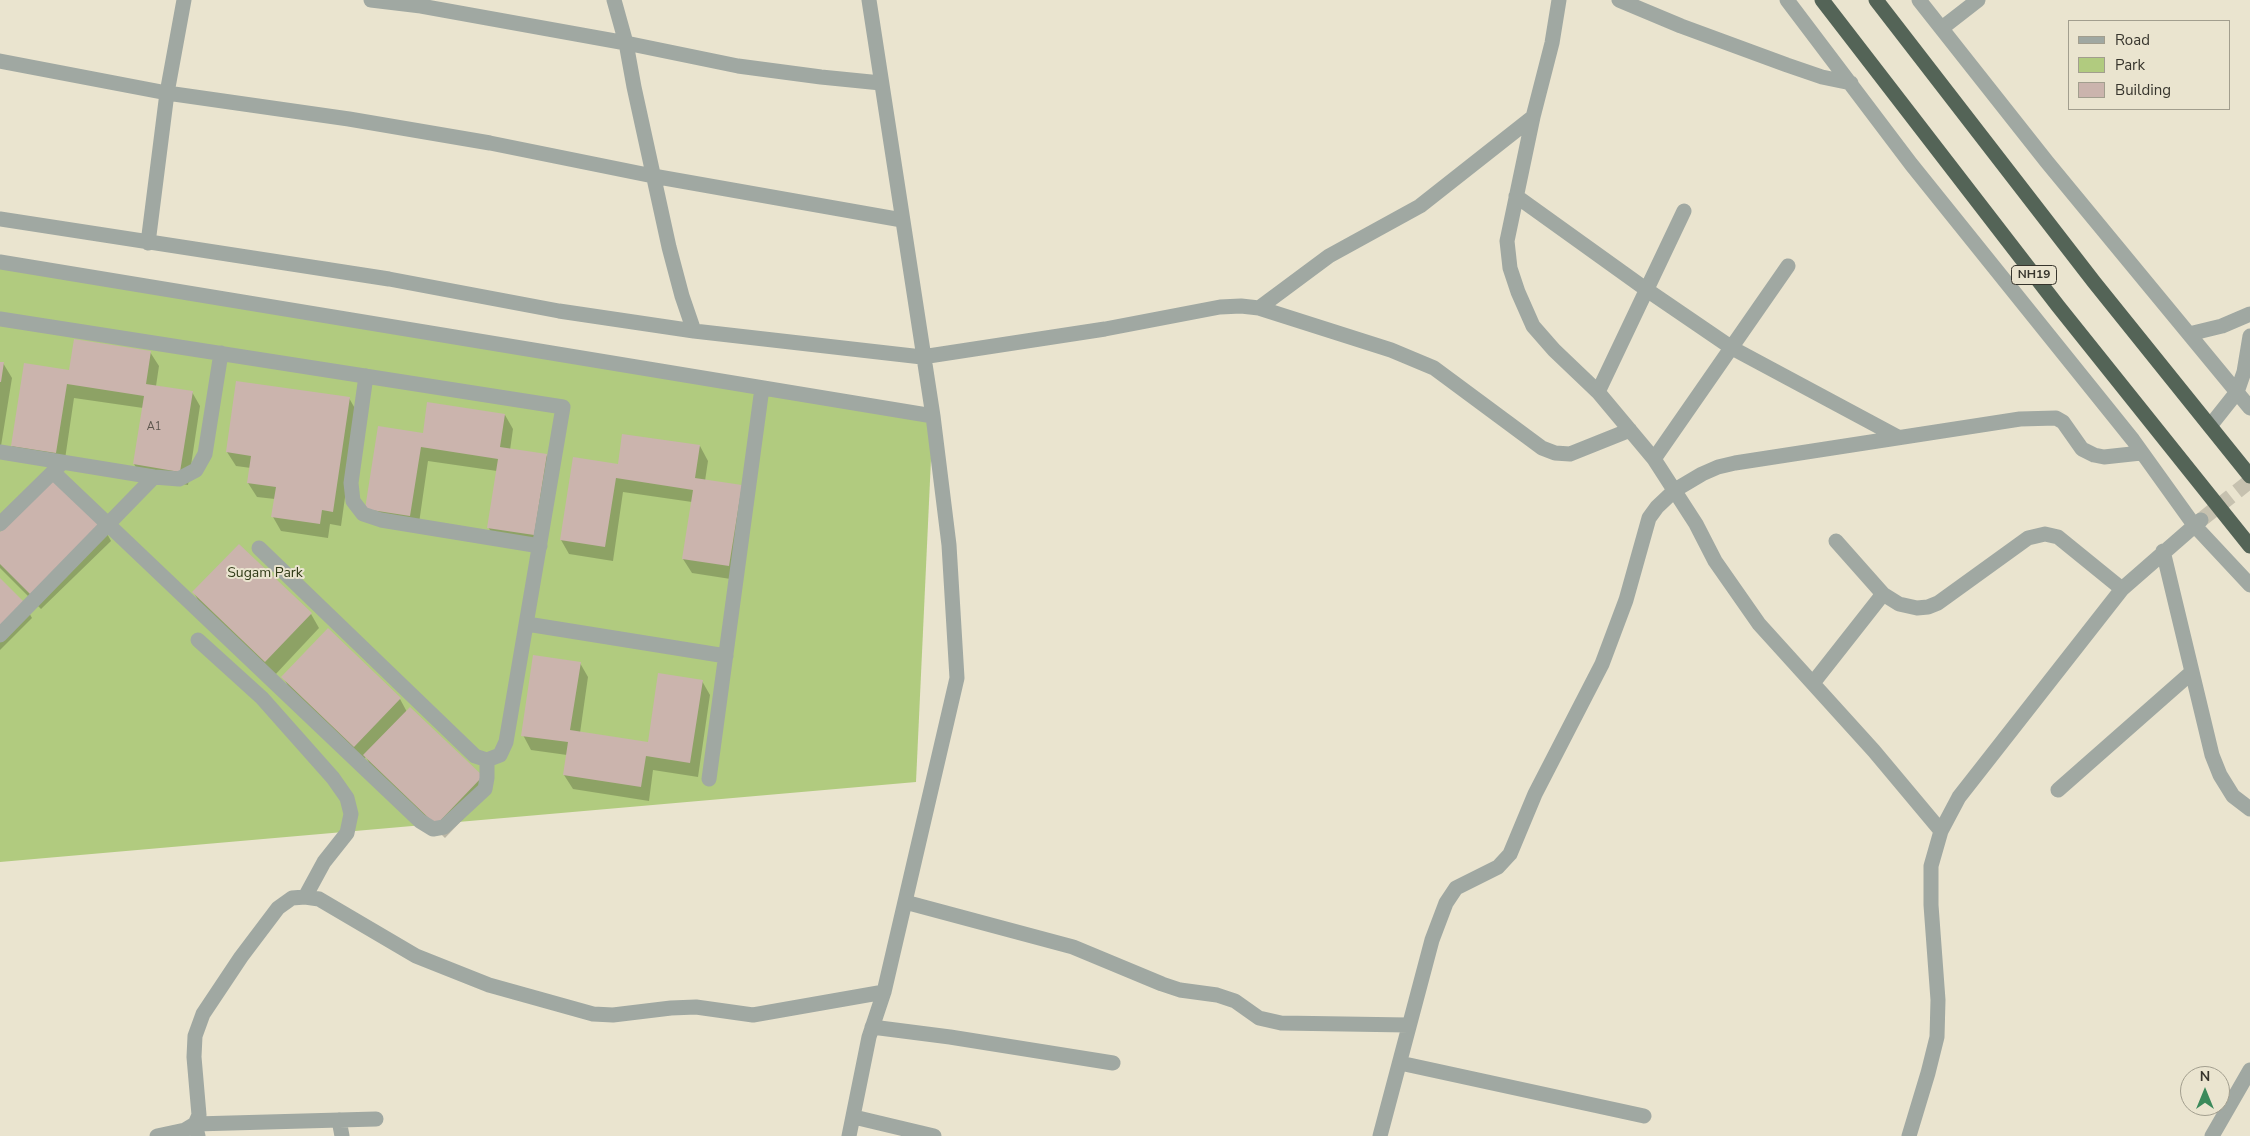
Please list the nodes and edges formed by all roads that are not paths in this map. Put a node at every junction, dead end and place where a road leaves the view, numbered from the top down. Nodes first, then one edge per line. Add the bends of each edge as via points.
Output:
1 (184, 0) edge
2 (371, 0) edge
3 (614, 0) edge
4 (869, 0) edge
5 (1559, 0) edge
6 (1620, 0) edge
7 (1787, 0) edge
8 (1822, 0) edge
9 (1876, 0) edge
10 (1920, 0) edge
11 (1978, 0) edge
12 (423, 3) edge
13 (1942, 28) junction
14 (626, 43) junction
15 (0, 61) edge
16 (881, 83) junction
17 (1852, 83) junction
18 (167, 93) junction
19 (1533, 118) junction
20 (653, 176) junction
21 (1516, 196) junction
22 (1684, 211) dead end
23 (0, 218) edge
24 (902, 220) junction
25 (148, 243) junction
26 (0, 262) edge
27 (1788, 266) dead end
28 (1647, 290) junction
29 (1259, 308) junction
30 (2250, 314) edge
31 (0, 319) edge
32 (694, 331) junction
33 (2189, 334) junction
34 (2250, 336) edge
35 (1732, 348) junction
36 (221, 353) junction
37 (922, 357) junction
38 (366, 376) junction
39 (762, 388) junction
40 (1598, 392) junction
41 (2237, 392) junction
42 (2250, 408) edge
43 (933, 416) junction
44 (2210, 426) junction
45 (1630, 430) junction
46 (1898, 437) junction
47 (0, 452) edge
48 (2141, 453) junction
49 (1654, 459) junction
50 (58, 467) junction
51 (2250, 476) edge
52 (154, 477) junction
53 (1675, 490) junction
54 (2198, 522) junction
55 (0, 524) edge
56 (108, 524) junction
57 (1836, 541) dead end
58 (540, 546) junction
59 (2250, 546) edge
60 (259, 548) dead end
61 (2163, 551) junction
62 (2250, 585) edge
63 (2122, 589) junction
64 (1884, 594) junction
65 (527, 624) junction
66 (0, 634) edge
67 (198, 640) dead end
68 (726, 656) junction
69 (2192, 672) junction
70 (1813, 683) junction
71 (487, 760) junction
72 (709, 779) dead end
73 (2058, 790) dead end
74 (2250, 809) edge
75 (1941, 831) junction
76 (305, 897) junction
77 (905, 902) junction
78 (884, 992) junction
79 (1408, 1025) junction
80 (872, 1027) junction
81 (1113, 1063) dead end
82 (1400, 1063) junction
83 (2250, 1070) edge
84 (1644, 1116) dead end
85 (854, 1117) junction
86 (376, 1119) dead end
87 (338, 1120) junction
88 (196, 1130) edge
89 (157, 1136) edge
90 (342, 1136) edge
91 (849, 1136) edge
92 (934, 1136) edge
93 (1380, 1136) edge
94 (1909, 1136) edge
95 (2212, 1136) edge

1 - 18 street
2 - 12 street
3 - 14 street
4 - 16 street
5 - 19 street
6 - 17 street via 1787,65
7 - 17 street
8 - 59 highway, NH19 via 2058,306
9 - 44 highway, NH19
10 - 13 street
11 - 13 street
12 - 14 street
13 - 33 street
14 - 16 street via 738,66
14 - 20 street
15 - 18 street
16 - 24 street
17 - 48 street via 1911,164
18 - 20 street via 349,119
18 - 25 street
19 - 21 street
19 - 29 street via 1420,206 1328,256
20 - 24 street
20 - 32 street via 682,296
21 - 28 street
21 - 40 street via 1507,241 1510,268 1518,292 1533,326
22 - 28 street
23 - 25 street
24 - 37 street
25 - 32 street via 389,279 559,311
26 - 39 street
27 - 35 street
28 - 35 street
28 - 40 street
29 - 37 street via 1220,307 1105,329
29 - 45 street via 1391,350 1434,368 1542,448 1555,453 1570,454
30 - 33 street via 2222,326
31 - 36 street
32 - 37 street
33 - 41 street
34 - 41 street
35 - 46 street
35 - 49 street
36 - 38 street
36 - 52 street via 201,462 196,470 179,479
37 - 43 street
38 - 58 street via 351,483 353,501 362,514 381,520
38 - 58 street via 563,407
39 - 43 street
39 - 68 street
40 - 45 street
41 - 42 street
41 - 44 street
43 - 77 street via 949,545 958,678
44 - 51 highway, NH19
45 - 49 street
46 - 48 street via 2020,419 2056,418 2063,422 2082,449 2094,455
46 - 53 street via 1727,465 1702,474
47 - 50 street
48 - 54 street
49 - 53 street
50 - 52 street
50 - 55 street
50 - 56 street
52 - 56 street
53 - 70 street via 1715,561 1759,624
53 - 79 street via 1649,518 1626,600 1602,664 1535,794 1510,854 1498,867 1456,888 1446,904 1432,940
54 - 61 street
54 - 62 street
56 - 66 street
56 - 71 street via 420,821 433,829 444,827 485,789
57 - 64 street
58 - 65 street
60 - 71 street via 475,756
61 - 63 street
61 - 69 street
63 - 64 street via 2058,537 2045,534 2028,538 1928,607 1899,604
63 - 75 street via 1959,797
64 - 70 street
65 - 68 street
65 - 71 street via 506,742 500,755
67 - 76 street via 262,698 347,798 351,814 346,833 324,862
68 - 72 street
69 - 73 street
69 - 74 street via 2220,775 2233,796
70 - 75 street
75 - 94 street via 1932,866 1937,1037
76 - 78 street via 319,900 416,956 489,985 593,1014 696,1007 753,1014
76 - 88 street via 292,898 278,908 203,1014 195,1036 199,1115
77 - 78 street
77 - 79 street via 1074,947 1180,990 1235,1001 1266,1020 1280,1023
78 - 80 street
79 - 82 street
80 - 81 street
80 - 85 street
82 - 84 street
82 - 93 street
83 - 95 street
85 - 91 street
85 - 92 street
86 - 87 street
87 - 88 street
87 - 90 street
88 - 89 street

